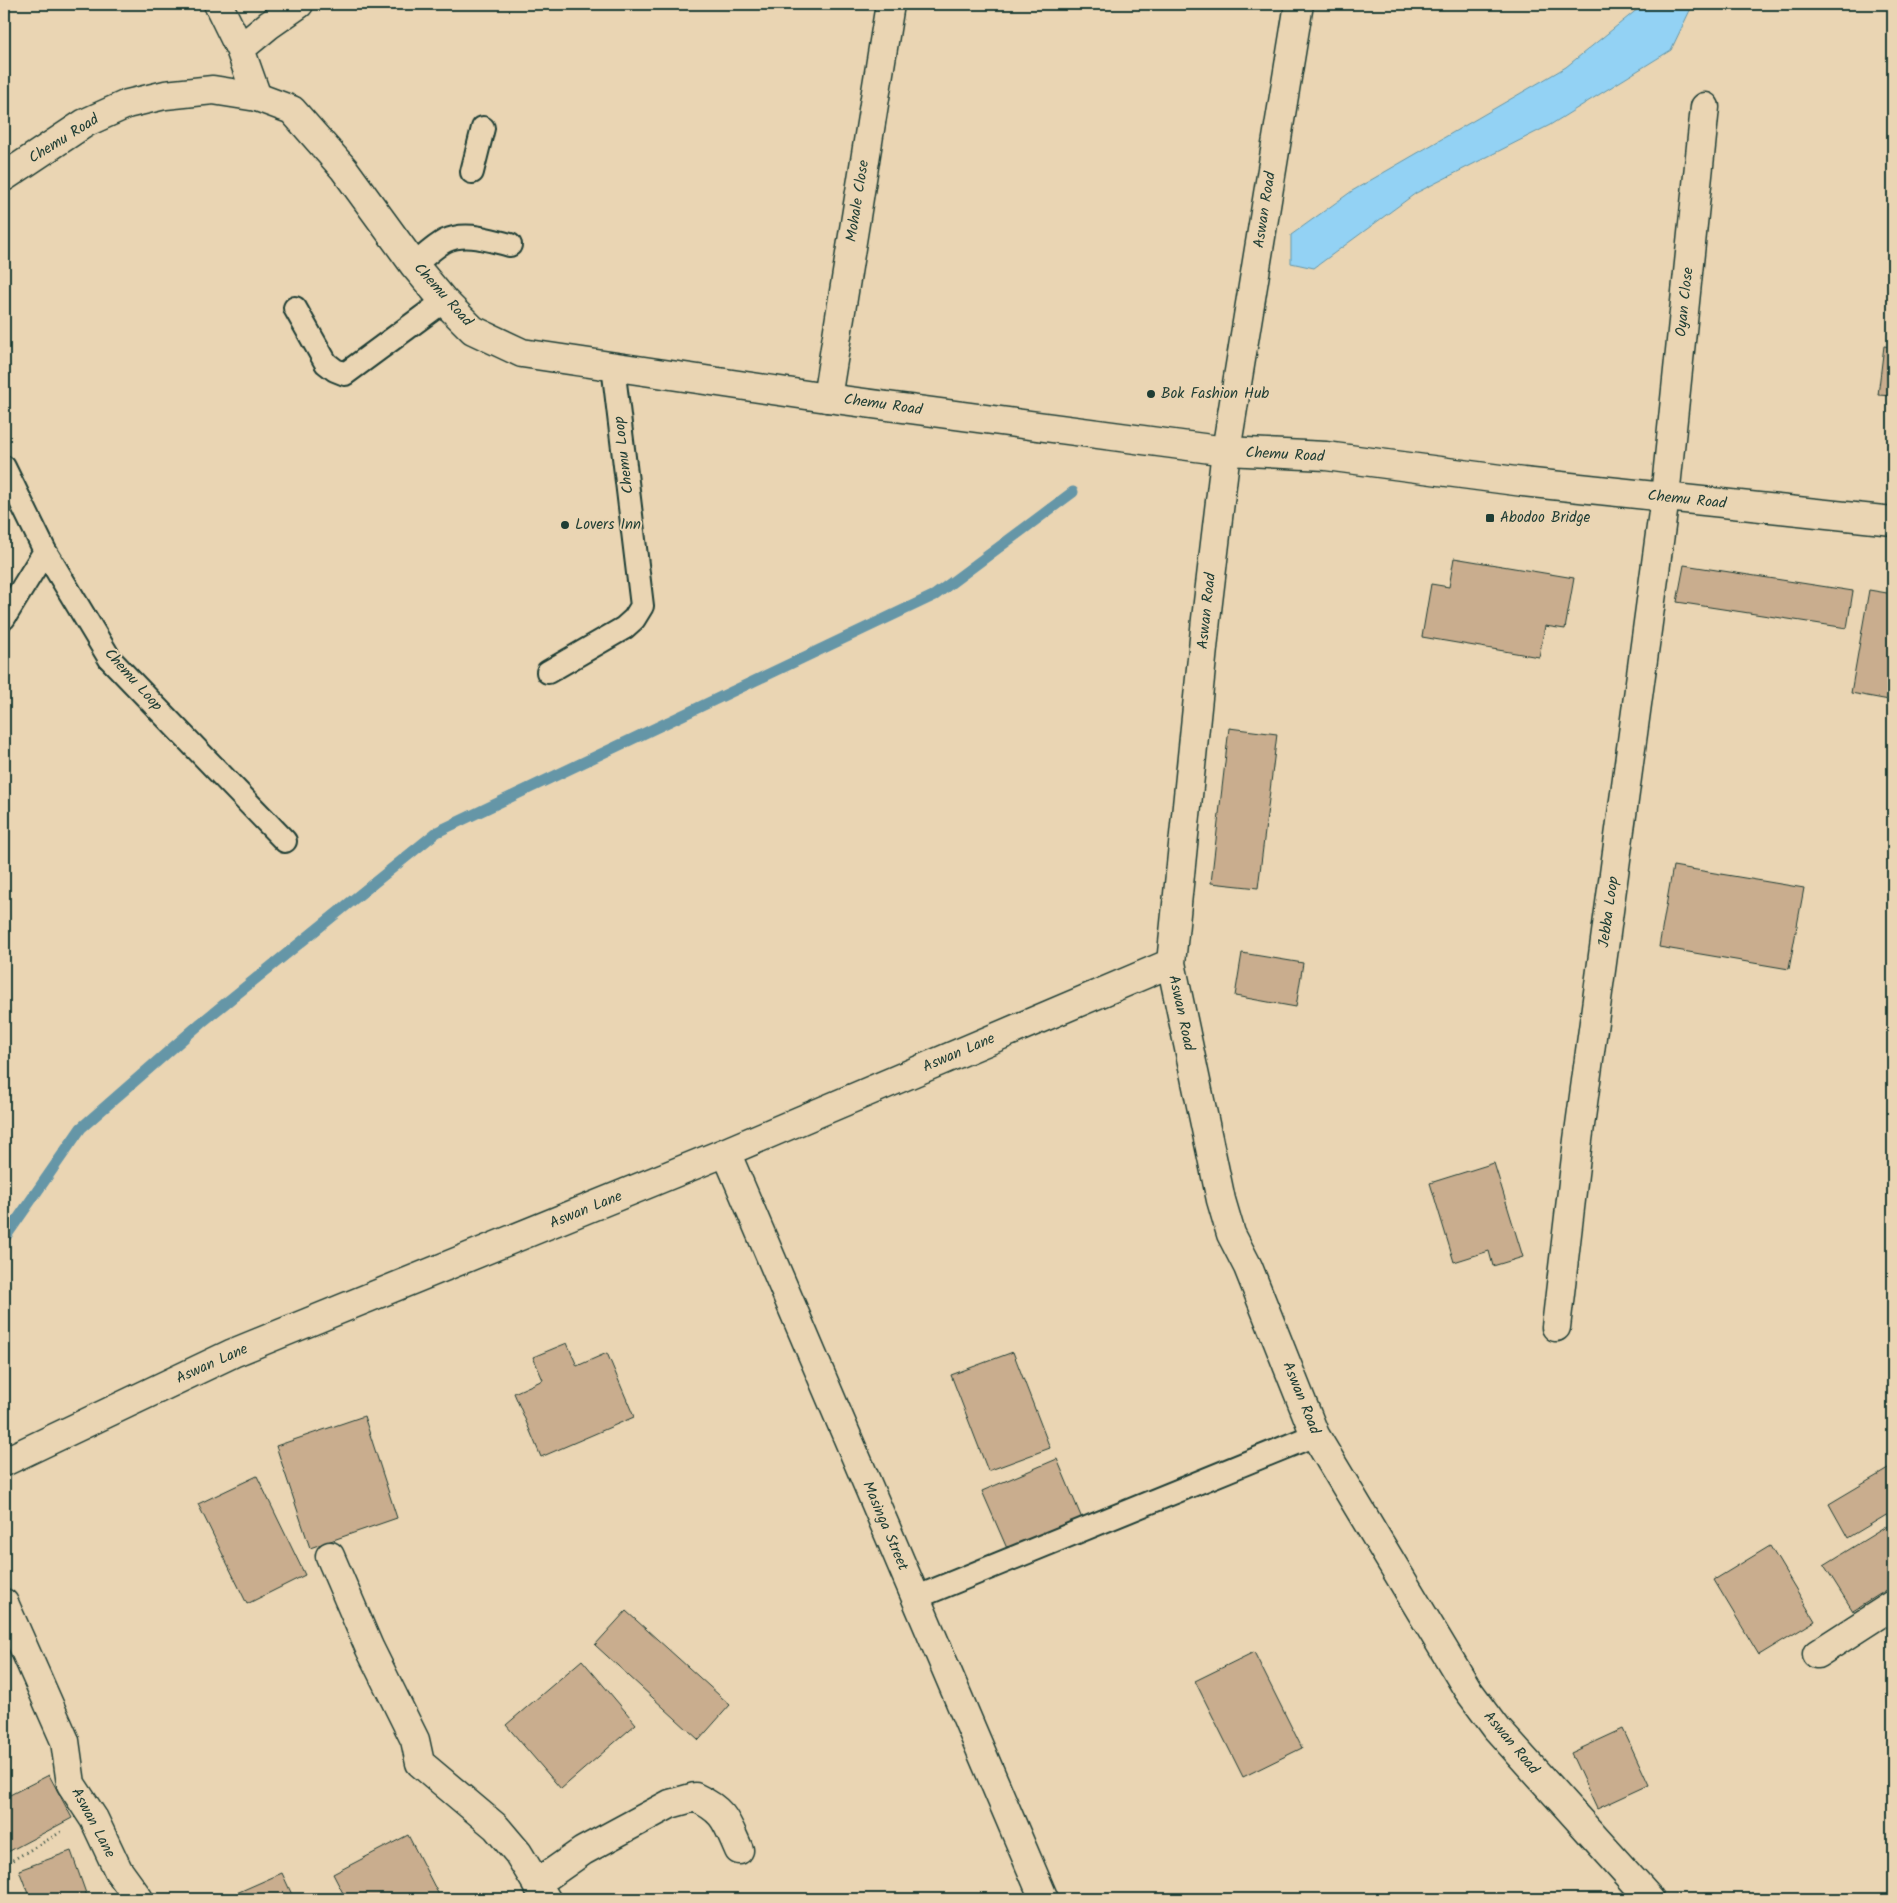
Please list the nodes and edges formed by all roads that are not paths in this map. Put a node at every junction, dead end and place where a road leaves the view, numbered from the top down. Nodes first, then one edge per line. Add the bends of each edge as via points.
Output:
1 (218, 4) edge
2 (299, 4) edge
3 (890, 4) edge
4 (1299, 4) edge
5 (240, 49) junction
6 (257, 97) junction
7 (1705, 107) dead end
8 (483, 128) dead end
9 (472, 172) dead end
10 (4, 177) edge
11 (510, 245) dead end
12 (414, 265) junction
13 (444, 301) junction
14 (295, 308) dead end
15 (613, 366) junction
16 (827, 398) junction
17 (1226, 451) junction
18 (4, 467) edge
19 (1665, 498) junction
20 (1893, 521) edge
21 (45, 551) junction
22 (4, 618) edge
23 (548, 672) dead end
24 (284, 841) dead end
25 (1171, 963) junction
26 (726, 1152) junction
27 (1556, 1327) dead end
28 (1315, 1435) junction
29 (4, 1462) edge
30 (330, 1556) dead end
31 (915, 1598) junction
32 (4, 1603) edge
33 (1893, 1605) edge
34 (1816, 1654) dead end
35 (739, 1850) dead end
36 (541, 1891) edge
37 (139, 1899) edge
38 (1044, 1899) edge
39 (1650, 1899) edge

1 - 5 street
2 - 5 street
3 - 16 street, Mohale Close
4 - 17 street, Aswan Road
5 - 6 street
6 - 10 street, Chemu Road via 213,90 165,95 126,104 85,123
6 - 12 street, Chemu Road via 292,110 344,168
7 - 19 street, Oyan Close
8 - 9 lane
11 - 12 lane via 475,236 462,237 445,241
12 - 13 street, Chemu Road
13 - 14 lane via 345,374 326,363
13 - 15 street, Chemu Road via 473,330 522,353
15 - 16 street, Chemu Road
15 - 23 lane, Chemu Loop via 642,606 624,628
16 - 17 street, Chemu Road
17 - 19 street, Chemu Road via 1326,456
17 - 25 street, Aswan Road
18 - 21 lane, Chemu Loop
19 - 20 street, Chemu Road
19 - 27 street, Jebba Loop via 1578,1140
21 - 22 lane
21 - 24 lane, Chemu Loop via 110,659
25 - 26 street, Aswan Lane
25 - 28 street, Aswan Road via 1231,1234 1248,1267
26 - 29 street, Aswan Lane via 233,1353
26 - 31 street, Masinga Street
28 - 31 lane
28 - 39 street, Aswan Road via 1468,1690 1497,1729
30 - 36 street via 369,1647 415,1740 420,1763 496,1827 518,1853
31 - 38 street, Masinga Street
32 - 37 street, Aswan Lane via 65,1741 72,1784 94,1819 118,1870
33 - 34 street
35 - 36 street via 724,1816 694,1797 670,1804 583,1851

